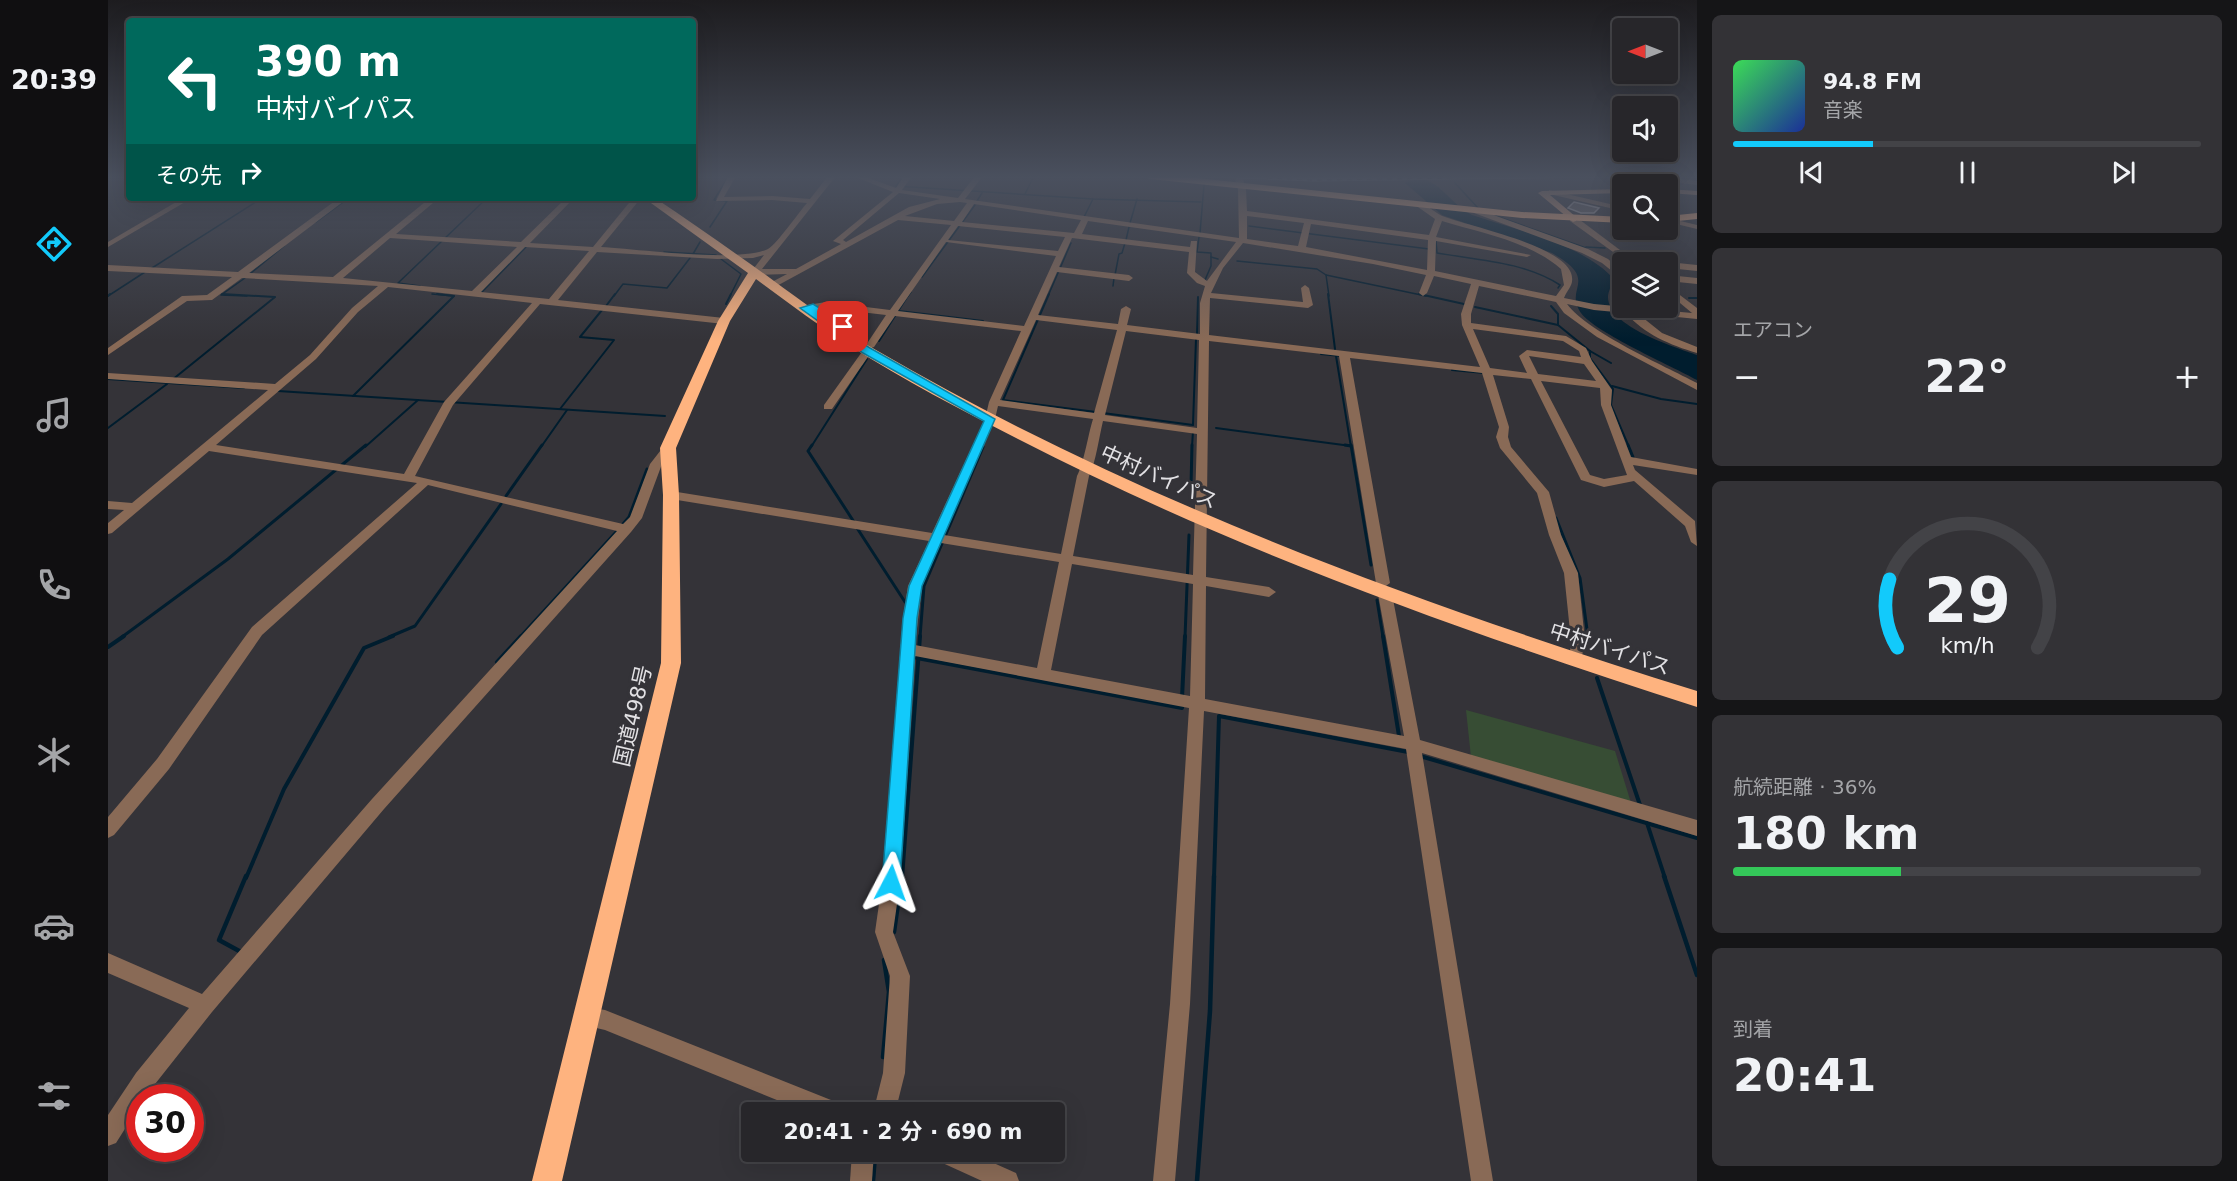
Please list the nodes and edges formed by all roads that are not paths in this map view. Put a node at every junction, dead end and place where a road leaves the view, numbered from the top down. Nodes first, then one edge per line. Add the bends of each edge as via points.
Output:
1 (132, 231) edge
2 (298, 231) edge
3 (395, 231) edge
4 (540, 231) edge
5 (610, 231) edge
6 (699, 231) edge
7 (703, 231) edge
8 (787, 231) edge
9 (848, 231) edge
10 (869, 231) edge
11 (953, 231) edge
12 (1027, 231) edge
13 (1076, 231) edge
14 (1174, 231) edge
15 (1244, 231) edge
16 (1304, 231) edge
17 (1389, 231) edge
18 (1434, 231) edge
19 (1481, 231) edge
20 (1532, 231) edge
21 (1589, 231) edge
22 (1195, 234) junction
23 (389, 236) junction
24 (1073, 236) junction
25 (1432, 237) junction
26 (837, 241) junction
27 (1241, 241) junction
28 (950, 242) dead end
29 (847, 243) junction
30 (108, 245) edge
31 (527, 245) junction
32 (595, 249) junction
33 (1300, 249) junction
34 (772, 250) junction
35 (1193, 250) junction
36 (1618, 252) edge
37 (828, 254) junction
38 (1061, 254) junction
39 (736, 256) junction
40 (1678, 266) edge
41 (1556, 267) dead end
42 (108, 268) edge
43 (1612, 268) edge
44 (1697, 268) edge
45 (1058, 269) junction
46 (759, 271) junction
47 (799, 271) junction
48 (1431, 273) junction
49 (242, 275) junction
50 (1129, 278) dead end
51 (336, 279) junction
52 (1678, 279) edge
53 (1697, 281) edge
54 (1476, 283) junction
55 (386, 284) junction
56 (776, 284) junction
57 (1305, 288) dead end
58 (1208, 289) junction
59 (742, 293) junction
60 (1423, 293) dead end
61 (473, 295) junction
62 (1678, 297) edge
63 (538, 301) junction
64 (1564, 301) junction
65 (551, 303) junction
66 (809, 307) junction
67 (1612, 307) edge
68 (1126, 309) dead end
69 (1697, 312) edge
70 (897, 314) junction
71 (1678, 314) edge
72 (1572, 316) junction
73 (1697, 316) edge
74 (1037, 318) junction
75 (1634, 318) edge
76 (724, 321) junction
77 (1467, 326) junction
78 (1122, 328) junction
79 (1027, 329) junction
80 (1205, 338) junction
81 (869, 348) junction
82 (1585, 348) junction
83 (1697, 350) edge
84 (108, 352) edge
85 (1345, 356) junction
86 (1587, 361) junction
87 (1486, 373) junction
88 (108, 376) edge
89 (1535, 379) junction
90 (1697, 387) edge
91 (1606, 388) junction
92 (273, 390) junction
93 (828, 407) dead end
94 (992, 412) junction
95 (1099, 417) junction
96 (1196, 431) junction
97 (206, 447) junction
98 (668, 448) junction
99 (1626, 460) junction
100 (1087, 464) junction
101 (1697, 472) edge
102 (408, 477) junction
103 (1634, 477) junction
104 (426, 481) junction
105 (672, 495) junction
106 (108, 505) edge
107 (135, 507) junction
108 (1200, 515) junction
109 (627, 529) junction
110 (108, 530) edge
111 (935, 539) junction
112 (1697, 542) edge
113 (1066, 559) junction
114 (1191, 579) junction
115 (1384, 589) junction
116 (1269, 592) dead end
117 (908, 649) junction
118 (1577, 652) junction
119 (1043, 674) junction
120 (1697, 689) edge
121 (1697, 699) edge
122 (1187, 700) junction
123 (1414, 753) junction
124 (1697, 828) edge
125 (108, 830) edge
126 (108, 963) edge
127 (199, 1002) junction
128 (586, 1017) junction
129 (809, 1102) edge
130 (887, 1102) edge
131 (108, 1135) edge
132 (862, 1162) edge
133 (966, 1162) edge
134 (547, 1181) edge
135 (861, 1181) edge
136 (1008, 1181) edge
137 (1164, 1181) edge
138 (1482, 1181) edge

1 - 30 street
2 - 49 street
3 - 23 street
4 - 31 street
5 - 32 street
6 - 39 highway, 中村バイパス
7 - 39 highway, 中村バイパス
8 - 34 street
9 - 26 street
10 - 29 street
11 - 70 street via 910,286
12 - 24 street
13 - 24 street
14 - 22 street
15 - 27 street
16 - 33 street
17 - 25 street
18 - 25 street
19 - 64 street via 1557,262 1568,276 1568,286 1562,292
20 - 43 street via 1585,250
21 - 36 street
22 - 27 street
22 - 35 street
23 - 31 street
23 - 51 street
24 - 35 street
24 - 38 street
25 - 41 street via 1541,258
25 - 48 street
26 - 29 street
26 - 37 street
27 - 33 street
27 - 58 street via 1223,260
28 - 38 street
29 - 37 street
31 - 32 street
31 - 61 street
32 - 39 street
32 - 65 street
33 - 48 street
34 - 39 street
34 - 46 street
35 - 58 street via 1191,273
37 - 47 street
38 - 45 street
39 - 46 highway, 中村バイパス
40 - 44 street
42 - 49 street
45 - 50 street
45 - 74 street
46 - 47 street
46 - 56 highway, 中村バイパス
46 - 59 highway, 国道498号
47 - 56 street
48 - 54 street
48 - 60 street
49 - 51 street
49 - 84 street via 209,298 185,298
51 - 55 street
52 - 53 street
54 - 64 street
54 - 77 street via 1466,314
55 - 61 street
55 - 92 street via 355,310 313,357
56 - 59 highway
56 - 66 highway, 中村バイパス
57 - 58 street via 1308,305
58 - 80 street
59 - 76 highway, 国道498号
61 - 63 street
62 - 69 street
63 - 65 street
63 - 102 street via 449,402
64 - 67 street
64 - 72 street via 1562,308
65 - 76 street
66 - 70 street via 826,305
66 - 81 highway, 中村バイパス
68 - 78 street
70 - 79 street
70 - 81 street
71 - 73 street
72 - 82 street via 1586,331
72 - 90 street
74 - 78 street
74 - 79 street
75 - 83 street via 1657,335
76 - 98 highway, 国道498号
77 - 82 street via 1566,339
77 - 87 street
78 - 80 street
78 - 95 street
79 - 94 street
80 - 85 street
80 - 96 street
81 - 93 street
81 - 94 highway, 中村バイパス
82 - 86 street
85 - 87 street
85 - 115 street
86 - 89 street via 1527,353 1524,356
86 - 91 street
87 - 89 street
87 - 118 street via 1504,427 1506,448 1543,492 1570,573
88 - 92 street
89 - 91 street
89 - 103 street via 1585,477 1604,483
91 - 99 street via 1606,405
92 - 97 street
94 - 95 street
94 - 100 highway, 中村バイパス
94 - 111 street
95 - 96 street
95 - 100 street
96 - 108 street
97 - 102 street
97 - 107 street
98 - 105 highway, 国道498号
98 - 109 street via 656,464 636,518
99 - 101 street
99 - 103 street
100 - 108 highway, 中村バイパス
100 - 113 street
102 - 104 street
103 - 112 street via 1691,524
104 - 109 street
104 - 125 street via 257,631 163,764
105 - 111 street
105 - 128 highway, 国道498号 via 671,663
106 - 107 street
107 - 110 street
108 - 114 street
108 - 115 highway, 中村バイパス
109 - 127 street
111 - 113 street
111 - 117 street via 915,586
113 - 114 street
113 - 119 street
114 - 116 street
114 - 122 street
115 - 118 highway, 中村バイパス
115 - 121 highway, 中村バイパス via 1584,664
115 - 123 street
117 - 119 street
117 - 130 street via 884,932 900,976 894,1072
118 - 120 highway, 中村バイパス
119 - 122 street
122 - 123 street via 1394,740
122 - 137 street via 1180,1005
123 - 124 street
123 - 138 street
126 - 127 street
127 - 131 street
128 - 129 street via 605,1020
128 - 134 highway, 国道498号
132 - 135 street
133 - 136 street

